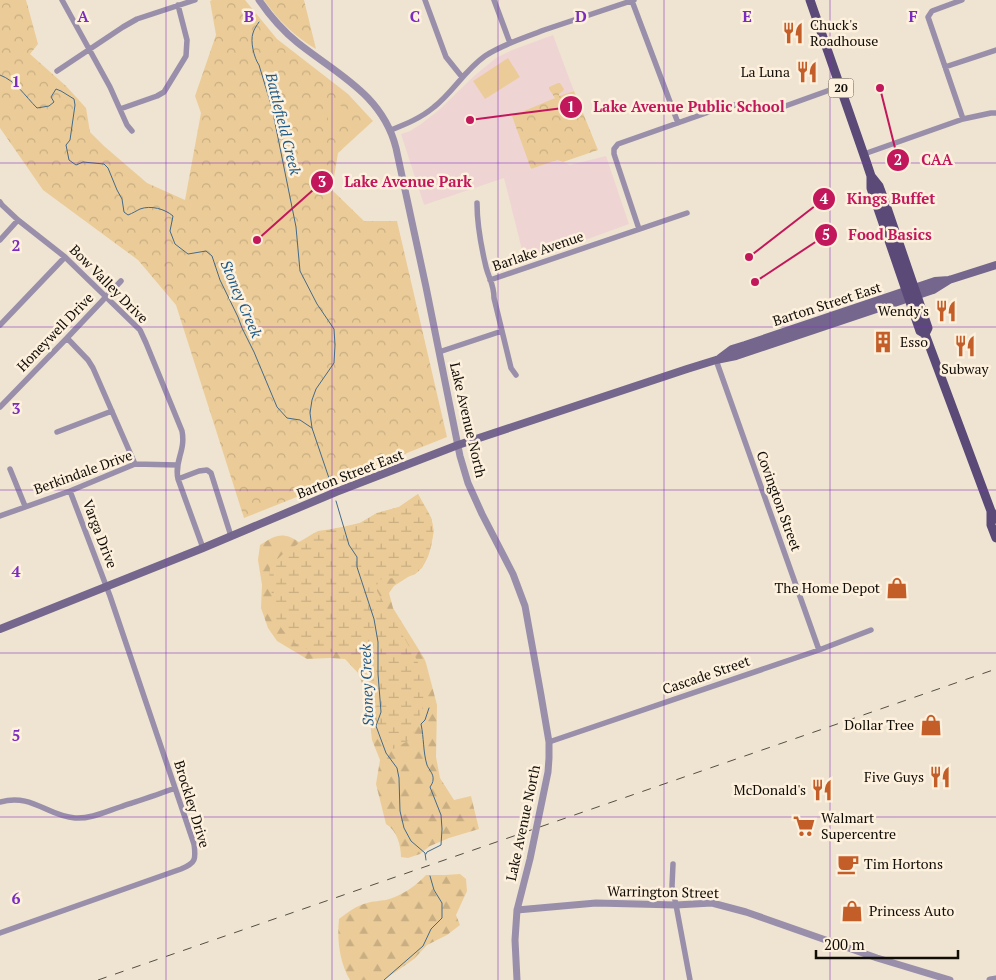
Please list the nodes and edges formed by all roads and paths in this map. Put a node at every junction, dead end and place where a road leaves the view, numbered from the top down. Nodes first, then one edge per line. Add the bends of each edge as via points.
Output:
1 (62, 0) edge
2 (195, 0) edge
3 (259, 0) edge
4 (425, 0) edge
5 (494, 0) edge
6 (633, 0) edge
7 (810, 0) edge
8 (962, 0) edge
9 (178, 5) junction
10 (510, 43) junction
11 (89, 50) junction
12 (996, 50) edge
13 (945, 67) junction
14 (57, 71) dead end
15 (462, 77) junction
16 (841, 86) junction
17 (120, 109) junction
18 (996, 114) edge
19 (963, 119) junction
20 (678, 123) junction
21 (391, 130) junction
22 (132, 131) dead end
23 (864, 154) junction
24 (0, 202) edge
25 (477, 203) dead end
26 (687, 213) dead end
27 (18, 220) junction
28 (639, 229) junction
29 (0, 240) edge
30 (65, 257) junction
31 (996, 265) edge
32 (490, 280) junction
33 (121, 281) dead end
34 (911, 294) junction
35 (106, 296) junction
36 (0, 325) edge
37 (502, 332) junction
38 (67, 338) junction
39 (439, 352) junction
40 (716, 360) junction
41 (516, 375) dead end
42 (0, 406) edge
43 (112, 411) junction
44 (57, 432) dead end
45 (458, 445) junction
46 (135, 464) junction
47 (177, 465) junction
48 (10, 469) dead end
49 (178, 479) junction
50 (70, 491) junction
51 (25, 506) junction
52 (994, 513) edge
53 (0, 516) edge
54 (231, 536) junction
55 (996, 538) edge
56 (203, 548) junction
57 (107, 586) junction
58 (0, 629) edge
59 (871, 630) dead end
60 (819, 650) junction
61 (549, 742) junction
62 (175, 788) junction
63 (0, 802) edge
64 (673, 864) dead end
65 (676, 905) junction
66 (517, 910) junction
67 (0, 932) edge
68 (996, 979) edge
69 (517, 980) edge
70 (690, 980) edge
71 (948, 980) edge
72 (990, 980) edge

1 - 11 street
2 - 9 street
3 - 21 street, Lake Avenue North via 293,38 362,91
4 - 15 street via 446,57
5 - 10 street
6 - 10 street
6 - 20 street
7 - 16 main road, 20
8 - 13 street via 932,11 928,17
9 - 11 street via 136,19
9 - 17 street via 187,40 186,56 164,92
10 - 15 street via 484,57
11 - 14 street
11 - 17 street
12 - 13 street
13 - 19 street
15 - 21 street via 436,106
16 - 20 street via 778,109 730,106
16 - 23 main road, 20
17 - 22 street
18 - 19 street via 991,112
19 - 23 street
20 - 28 street via 618,144 614,149
21 - 39 street, Lake Avenue North
23 - 34 main road, 20 via 871,176 879,186
24 - 27 street, Bow Valley Drive
25 - 32 street
26 - 28 street, Barlake Avenue
27 - 29 street
27 - 30 street, Bow Valley Drive
28 - 32 street, Barlake Avenue
30 - 35 street, Bow Valley Drive
30 - 36 street
31 - 34 main road, Barton Street East via 949,280 933,290
32 - 37 street, Barlake Avenue
33 - 35 street, Honeywell Drive
34 - 40 main road, Barton Street East via 736,356
34 - 52 main road, 20 via 920,331 925,334
35 - 38 street, Honeywell Drive
35 - 47 street, Bow Valley Drive via 140,330 146,343 182,431 183,448
37 - 39 street
37 - 41 street, Barlake Avenue via 511,368
38 - 42 street, Honeywell Drive
38 - 43 street via 93,368
39 - 45 street, Lake Avenue North
40 - 45 main road, Barton Street East
40 - 60 street, Covington Street
43 - 44 street
43 - 46 street
45 - 54 main road, Barton Street East
45 - 61 street, Lake Avenue North via 468,483 513,574 525,606
46 - 47 street, Berkindale Drive
46 - 50 street, Berkindale Drive
47 - 49 street, Bow Valley Drive
48 - 51 street
49 - 54 street via 199,471 211,473
49 - 56 street, Bow Valley Drive
50 - 51 street, Berkindale Drive
50 - 57 street, Varga Drive
51 - 53 street, Berkindale Drive
52 - 55 main road, 20 via 991,525
54 - 56 main road, Barton Street East
56 - 57 main road, Barton Street East
57 - 58 main road, Barton Street East
57 - 62 street, Brockley Drive
59 - 60 street, Cascade Street
60 - 61 street, Cascade Street
61 - 66 street, Lake Avenue North via 548,772
62 - 63 street via 89,817 68,817 21,800
62 - 67 street, Brockley Drive via 194,844 196,857 191,865
64 - 65 street via 672,886
65 - 66 street, Warrington Street via 596,903
65 - 70 street
65 - 71 street, Warrington Street via 712,904 746,912
66 - 69 street, Lake Avenue North via 514,940
68 - 72 street

